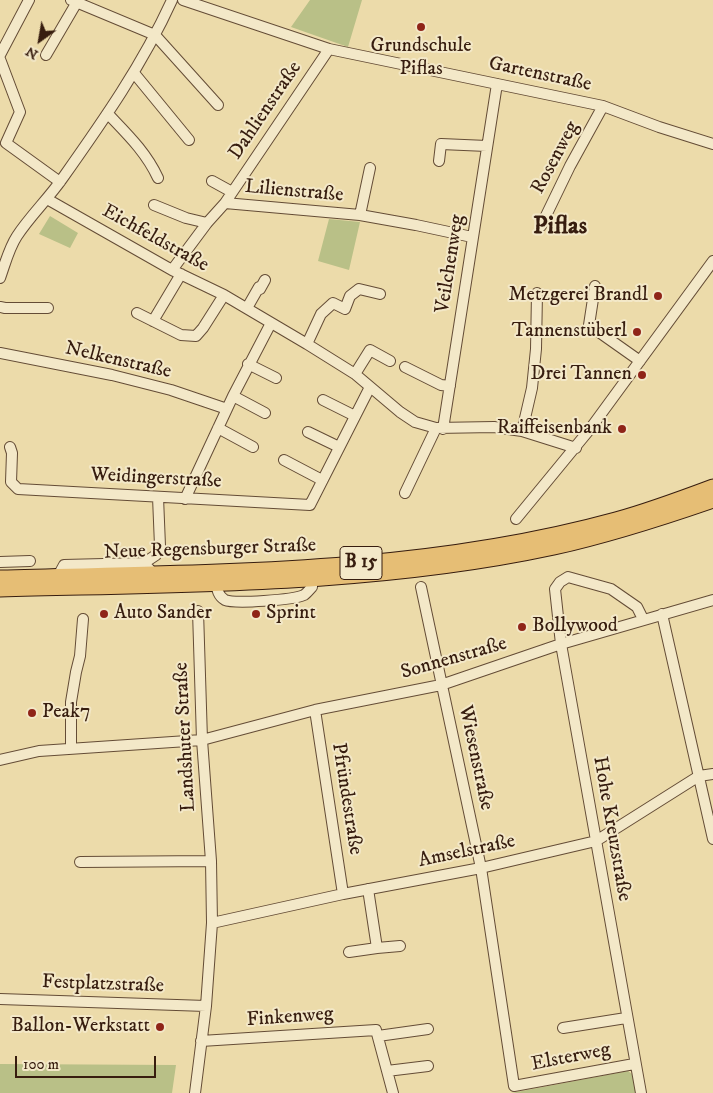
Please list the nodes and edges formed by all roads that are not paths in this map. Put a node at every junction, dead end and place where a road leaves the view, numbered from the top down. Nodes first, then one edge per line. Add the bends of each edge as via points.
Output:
1 (29, 0) edge
2 (172, 0) edge
3 (184, 0) edge
4 (74, 1) edge
5 (156, 35) junction
6 (329, 49) junction
7 (46, 55) dead end
8 (0, 57) edge
9 (134, 73) junction
10 (497, 84) junction
11 (218, 105) dead end
12 (603, 106) junction
13 (108, 114) junction
14 (189, 140) dead end
15 (713, 144) edge
16 (487, 146) junction
17 (440, 161) dead end
18 (370, 168) dead end
19 (158, 178) dead end
20 (212, 181) dead end
21 (60, 182) junction
22 (232, 192) junction
23 (47, 199) junction
24 (225, 202) junction
25 (154, 205) dead end
26 (360, 215) junction
27 (207, 223) junction
28 (540, 226) dead end
29 (472, 237) junction
30 (713, 261) edge
31 (177, 272) junction
32 (1, 274) edge
33 (265, 280) dead end
34 (595, 286) dead end
35 (537, 293) dead end
36 (380, 294) dead end
37 (224, 295) junction
38 (0, 307) edge
39 (48, 308) dead end
40 (247, 308) junction
41 (137, 313) dead end
42 (154, 321) junction
43 (271, 323) junction
44 (307, 344) junction
45 (0, 353) edge
46 (390, 361) dead end
47 (640, 361) junction
48 (248, 364) junction
49 (405, 367) dead end
50 (355, 374) junction
51 (276, 378) dead end
52 (450, 386) junction
53 (370, 387) junction
54 (233, 396) junction
55 (323, 400) dead end
56 (226, 409) junction
57 (265, 413) dead end
58 (355, 416) junction
59 (218, 428) junction
60 (440, 428) junction
61 (522, 431) junction
62 (308, 432) dead end
63 (10, 447) dead end
64 (254, 447) dead end
65 (339, 448) junction
66 (576, 448) junction
67 (284, 460) dead end
68 (322, 480) junction
69 (713, 487) edge
70 (404, 493) dead end
71 (158, 497) junction
72 (185, 499) junction
73 (713, 500) edge
74 (516, 519) dead end
75 (30, 561) dead end
76 (0, 562) edge
77 (148, 568) junction
78 (0, 578) edge
79 (421, 587) dead end
80 (0, 589) edge
81 (713, 600) edge
82 (198, 611) dead end
83 (662, 614) junction
84 (643, 619) junction
85 (83, 620) dead end
86 (561, 644) junction
87 (441, 685) junction
88 (314, 710) junction
89 (202, 740) junction
90 (71, 749) junction
91 (0, 760) edge
92 (713, 774) edge
93 (699, 776) junction
94 (713, 839) edge
95 (596, 841) junction
96 (211, 861) junction
97 (80, 862) dead end
98 (481, 868) junction
99 (368, 889) junction
100 (343, 894) junction
101 (212, 922) junction
102 (400, 946) dead end
103 (377, 948) junction
104 (349, 952) dead end
105 (0, 999) edge
106 (206, 1006) junction
107 (626, 1018) junction
108 (563, 1028) dead end
109 (428, 1029) dead end
110 (378, 1036) junction
111 (201, 1041) junction
112 (634, 1064) junction
113 (428, 1066) dead end
114 (387, 1071) junction
115 (514, 1086) joint
116 (195, 1093) edge
117 (393, 1093) edge
118 (641, 1093) edge

1 - 8 street
2 - 5 street
3 - 6 street, Gartenstraße
4 - 5 street
4 - 7 street
5 - 9 street
5 - 11 street
6 - 10 street, Gartenstraße
6 - 22 street, Dahlienstraße
8 - 21 street via 20,112 6,143
9 - 13 street
9 - 14 street
10 - 12 street, Gartenstraße
10 - 16 street, Veilchenweg
12 - 15 street, Gartenstraße
12 - 28 street, Rosenweg
13 - 19 street via 139,146
13 - 21 street
16 - 17 street via 441,144
16 - 29 street, Veilchenweg
18 - 26 street, Lilienstraße
20 - 22 street, Dahlienstraße
21 - 23 street
22 - 24 street, Dahlienstraße
23 - 31 street, Eichfeldstraße
23 - 32 street via 17,236
24 - 26 street, Lilienstraße
24 - 27 street, Dahlienstraße
25 - 27 street
26 - 29 street, Lilienstraße
27 - 31 street, Dahlienstraße
29 - 52 street, Veilchenweg
30 - 47 street
31 - 37 street, Eichfeldstraße
31 - 42 street, Dahlienstraße
33 - 40 street
34 - 47 street via 589,325
35 - 61 street via 532,388
36 - 44 street via 359,289 350,296 345,309 332,303 321,314
37 - 40 street, Eichfeldstraße
37 - 42 street via 196,336 181,334
38 - 39 street
40 - 43 street, Eichfeldstraße
41 - 42 street
43 - 44 street, Eichfeldstraße
43 - 48 street
44 - 50 street, Eichfeldstraße
45 - 56 street, Nelkenstraße via 112,375
46 - 50 street via 370,350
47 - 66 street
48 - 51 street
48 - 54 street
49 - 52 street via 441,385
50 - 53 street, Eichfeldstraße
52 - 60 street, Veilchenweg
53 - 58 street, Weidingerstraße
53 - 60 street, Eichfeldstraße via 415,422
54 - 56 street
54 - 57 street
55 - 58 street
56 - 59 street
58 - 65 street, Weidingerstraße
59 - 64 street
59 - 72 street
60 - 61 street, Eichfeldstraße via 494,427
60 - 70 street, Veilchenweg
61 - 66 street, Eichfeldstraße
62 - 65 street
63 - 71 street, Weidingerstraße via 11,482 18,489
65 - 68 street, Weidingerstraße
66 - 74 street
67 - 68 street
68 - 72 street, Weidingerstraße via 310,505
69 - 77 highway, Neue Regensburger Straße / B 15 via 607,522 510,543 432,555 352,564
71 - 72 street, Weidingerstraße
71 - 77 street via 160,546
73 - 80 highway, Neue Regensburger Straße / B 15 via 656,520 553,547 429,567 216,583
75 - 76 street
77 - 78 highway, Neue Regensburger Straße / B 15
79 - 87 street, Wiesenstraße
81 - 83 street, Sonnenstraße
82 - 89 street, Landshuter Straße
83 - 84 street, Sonnenstraße
83 - 93 street
84 - 86 street, Sonnenstraße
84 - 86 street, Hohe Kreuzstraße via 637,607 611,589 568,577 555,589
85 - 90 street via 71,702
86 - 87 street, Sonnenstraße
86 - 95 street, Hohe Kreuzstraße
87 - 88 street, Sonnenstraße
87 - 98 street, Wiesenstraße
88 - 89 street, Sonnenstraße
88 - 100 street, Pfründestraße
89 - 90 street, Sonnenstraße
89 - 96 street, Landshuter Straße
90 - 91 street, Sonnenstraße via 40,751
92 - 93 street, Amselstraße
93 - 94 street
93 - 95 street, Amselstraße
95 - 98 street, Amselstraße
95 - 107 street, Hohe Kreuzstraße
96 - 97 street
96 - 101 street, Landshuter Straße
98 - 99 street, Amselstraße
98 - 115 street, Wiesenstraße
99 - 100 street, Amselstraße
99 - 103 street
100 - 101 street, Amselstraße
101 - 106 street, Landshuter Straße
102 - 103 street
103 - 104 street
105 - 106 street, Festplatzstraße
106 - 111 street, Landshuter Straße
107 - 108 street
107 - 112 street, Hohe Kreuzstraße
109 - 110 street, Finkenweg
110 - 111 street, Finkenweg via 376,1030
110 - 114 street
111 - 116 street, Landshuter Straße
112 - 115 street, Elsterweg
112 - 118 street, Hohe Kreuzstraße
113 - 114 street
114 - 117 street

